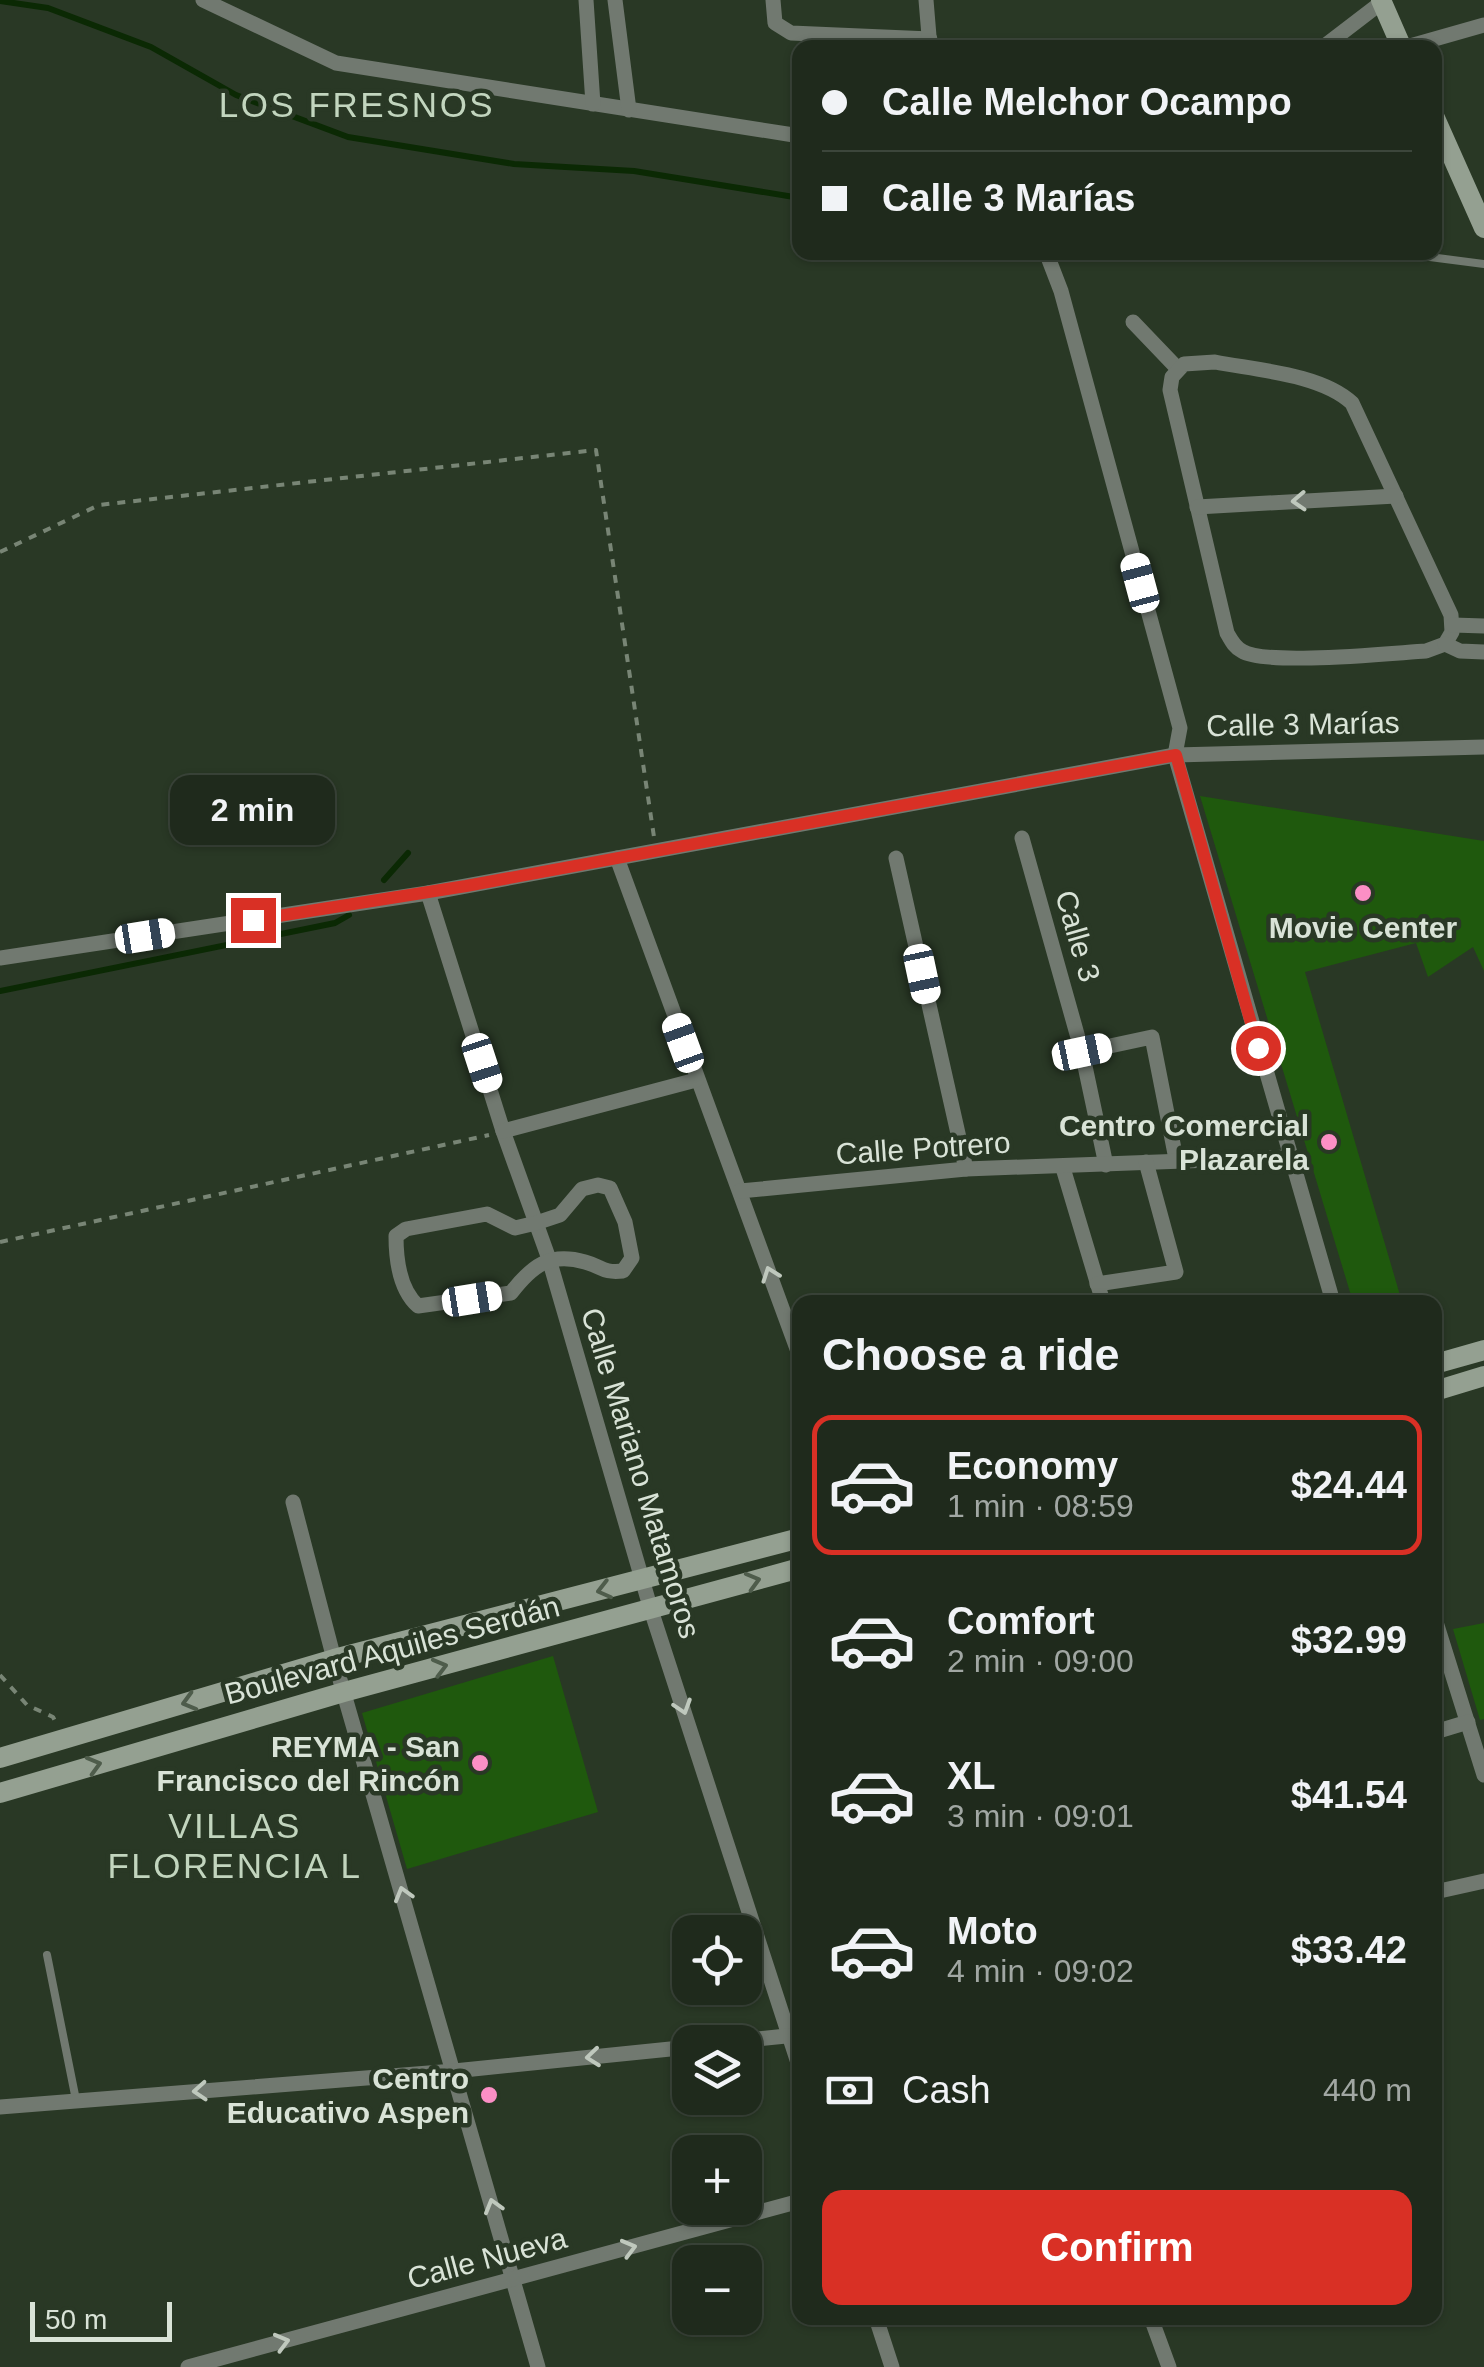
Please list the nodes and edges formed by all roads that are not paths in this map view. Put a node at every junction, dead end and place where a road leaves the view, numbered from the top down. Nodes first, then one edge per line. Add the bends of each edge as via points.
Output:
1 (202, 0) edge
2 (586, 0) edge
3 (615, 0) edge
4 (772, 0) edge
5 (926, 0) edge
6 (1381, 1) edge
7 (1484, 25) edge
8 (868, 40) edge
9 (930, 40) edge
10 (1332, 40) edge
11 (1399, 40) edge
12 (1431, 40) edge
13 (593, 104) junction
14 (629, 110) junction
15 (1442, 134) edge
16 (792, 135) edge
17 (1484, 228) edge
18 (1442, 259) edge
19 (1049, 260) edge
20 (1484, 264) edge
21 (1134, 322) dead end
22 (1178, 368) junction
23 (1396, 496) junction
24 (1197, 506) junction
25 (1453, 625) junction
26 (1484, 626) edge
27 (1445, 644) junction
28 (1484, 652) edge
29 (1484, 748) edge
30 (1176, 755) junction
31 (1022, 838) dead end
32 (617, 858) junction
33 (896, 858) dead end
34 (428, 893) junction
35 (0, 958) edge
36 (1082, 1052) junction
37 (696, 1080) junction
38 (503, 1132) junction
39 (1290, 1157) junction
40 (1176, 1160) junction
41 (1146, 1162) junction
42 (1106, 1165) junction
43 (1063, 1168) junction
44 (966, 1169) junction
45 (740, 1191) junction
46 (536, 1223) junction
47 (548, 1259) junction
48 (1097, 1284) junction
49 (1100, 1295) edge
50 (1332, 1295) edge
51 (792, 1335) edge
52 (1484, 1350) edge
53 (1442, 1362) edge
54 (1484, 1376) edge
55 (1442, 1389) edge
56 (293, 1502) dead end
57 (792, 1540) edge
58 (792, 1570) edge
59 (643, 1580) junction
60 (651, 1610) junction
61 (1442, 1641) edge
62 (334, 1659) junction
63 (344, 1692) junction
64 (1468, 1722) junction
65 (1442, 1730) edge
66 (0, 1758) edge
67 (1484, 1775) edge
68 (0, 1793) edge
69 (1484, 1880) edge
70 (1442, 1890) edge
71 (47, 1956) dead end
72 (792, 2026) edge
73 (792, 2035) edge
74 (762, 2039) edge
75 (672, 2049) edge
76 (454, 2072) junction
77 (76, 2100) junction
78 (0, 2106) edge
79 (792, 2203) edge
80 (514, 2279) junction
81 (878, 2325) edge
82 (1153, 2325) edge
83 (229, 2362) edge
84 (188, 2367) edge
85 (538, 2367) edge
86 (892, 2367) edge
87 (1169, 2367) edge

1 - 13 street via 336,63
2 - 13 street
3 - 14 street
4 - 8 street via 775,22 791,33
5 - 9 street
6 - 10 street
6 - 11 street
7 - 12 street
13 - 14 street
14 - 16 street
15 - 17 street
18 - 20 lane
19 - 30 street via 1180,728
21 - 22 street
22 - 23 street via 1215,362 1342,393 1358,411
22 - 24 street via 1170,390
23 -> 24 street
23 - 25 street
24 - 27 street via 1227,632 1242,652 1426,652
25 - 26 street
25 - 27 street
27 - 28 street
29 - 30 street, Calle 3 Marías
30 - 32 street, Calle 3 Marías
30 - 39 street
31 - 36 street, Calle 3
32 - 34 street, Calle 3 Marías
32 - 37 street
33 - 44 street
34 - 35 street, Calle 3 Marías
34 - 38 street, Calle Mariano Matamoros
36 - 40 street via 1152,1036
36 - 42 street, Calle 3
37 - 38 street
37 - 45 street
38 - 46 street, Calle Mariano Matamoros
39 - 40 street, Calle Potrero
39 - 50 street
40 - 41 street, Calle Potrero
41 - 42 street, Calle Potrero
41 - 48 street via 1176,1272
42 - 43 street, Calle Potrero
43 - 44 street, Calle Potrero
43 - 48 street
44 - 45 street, Calle Potrero
51 -> 45 street
46 - 47 street, Calle Mariano Matamoros
46 - 47 street via 560,1215 582,1189 598,1184 610,1188 625,1222 632,1258 623,1271
46 - 47 street via 516,1228 488,1214 406,1229 396,1236 396,1254 408,1296 418,1306 510,1293
47 - 59 street, Calle Mariano Matamoros
48 - 49 street
52 - 53 street
54 - 55 street
56 - 62 street
57 - 59 street, Boulevard Aquiles Serdán
60 -> 58 street, Boulevard Aquiles Serdán
59 - 60 street, Calle Mariano Matamoros
59 -> 62 street, Boulevard Aquiles Serdán
63 -> 60 street, Boulevard Aquiles Serdán
60 -> 72 street, Calle Mariano Matamoros
61 - 64 street
62 - 63 street
62 -> 66 street, Boulevard Aquiles Serdán
68 -> 63 street, Boulevard Aquiles Serdán
76 -> 63 street
64 - 65 street
64 - 67 street
69 - 70 street
71 - 77 lane
73 - 74 street
75 -> 76 street
76 -> 77 street
80 -> 76 street
77 - 78 street
80 -> 79 street, Calle Nueva
83 -> 80 street, Calle Nueva
80 - 85 street
81 - 86 street
82 - 87 street
83 - 84 street, Calle Nueva

